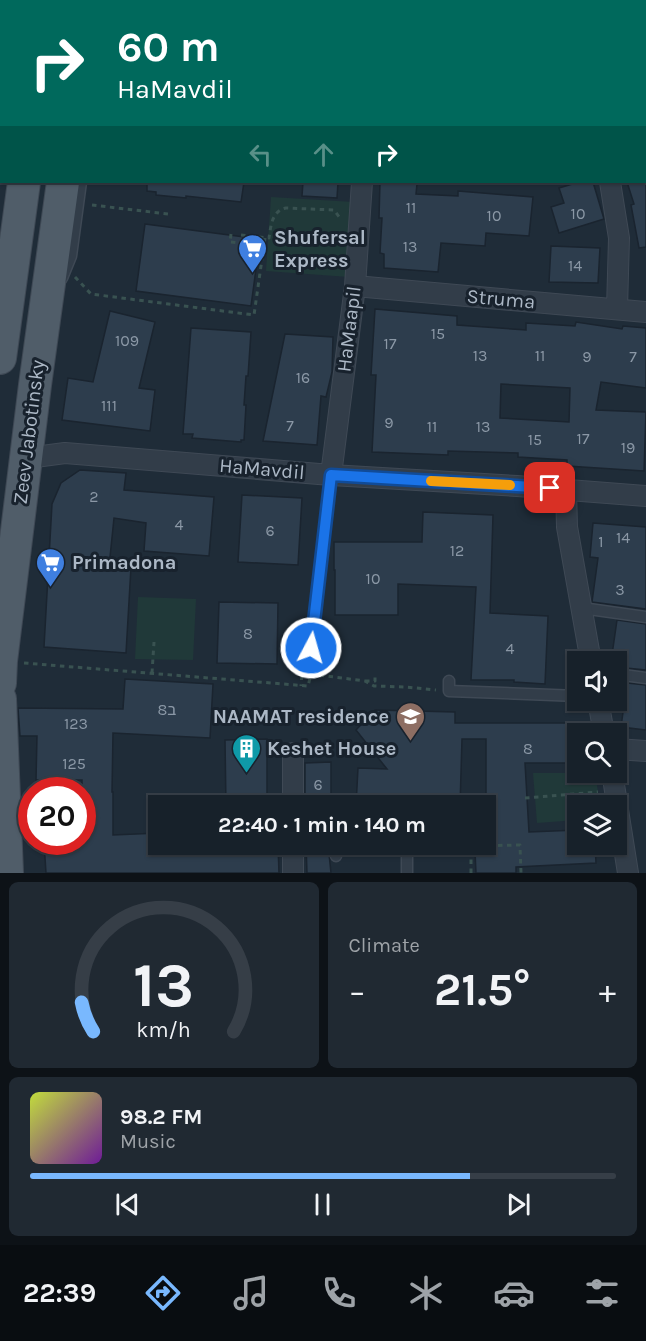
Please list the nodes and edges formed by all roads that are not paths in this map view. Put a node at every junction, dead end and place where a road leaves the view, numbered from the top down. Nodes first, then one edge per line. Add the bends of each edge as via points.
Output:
1 (24, 183) edge
2 (362, 183) edge
3 (610, 183) edge
4 (71, 192) edge
5 (10, 210) edge
6 (355, 286) junction
7 (617, 309) junction
8 (646, 312) edge
9 (43, 325) junction
10 (0, 358) edge
11 (25, 465) junction
12 (331, 475) junction
13 (566, 489) junction
14 (646, 496) edge
15 (582, 608) junction
16 (646, 617) edge
17 (316, 647) dead end
18 (589, 651) edge
19 (0, 672) edge
20 (627, 675) edge
21 (646, 678) edge
22 (449, 686) road end
23 (567, 695) edge
24 (0, 699) edge
25 (627, 750) edge
26 (646, 751) edge
27 (293, 753) dead end
28 (614, 783) edge
29 (293, 795) edge
30 (293, 855) edge
31 (406, 855) edge
32 (7, 873) edge
33 (293, 873) edge
34 (407, 873) edge
35 (628, 873) edge

1 - 5 main road, Zeev Jabotinsky
2 - 6 street, HaMaapil
3 - 7 street via 619,238
4 - 9 main road, Zeev Jabotinsky
4 - 9 lane via 73,244
5 - 10 main road, Zeev Jabotinsky
6 - 7 street, Struma
6 - 12 street, HaMaapil
7 - 8 street, Struma
9 - 11 main road, Zeev Jabotinsky
11 - 12 street, HaMavdil via 35,457 65,453
11 - 19 main road, Zeev Jabotinsky
12 - 13 street, HaMavdil
12 - 17 lane via 311,648
13 - 14 street, HaMavdil
13 - 15 street via 567,527
15 - 16 lane
15 - 18 street
20 - 21 lane
22 - 23 lane
24 - 32 main road
25 - 26 street
27 - 29 street
28 - 35 street
30 - 33 street
31 - 34 lane

